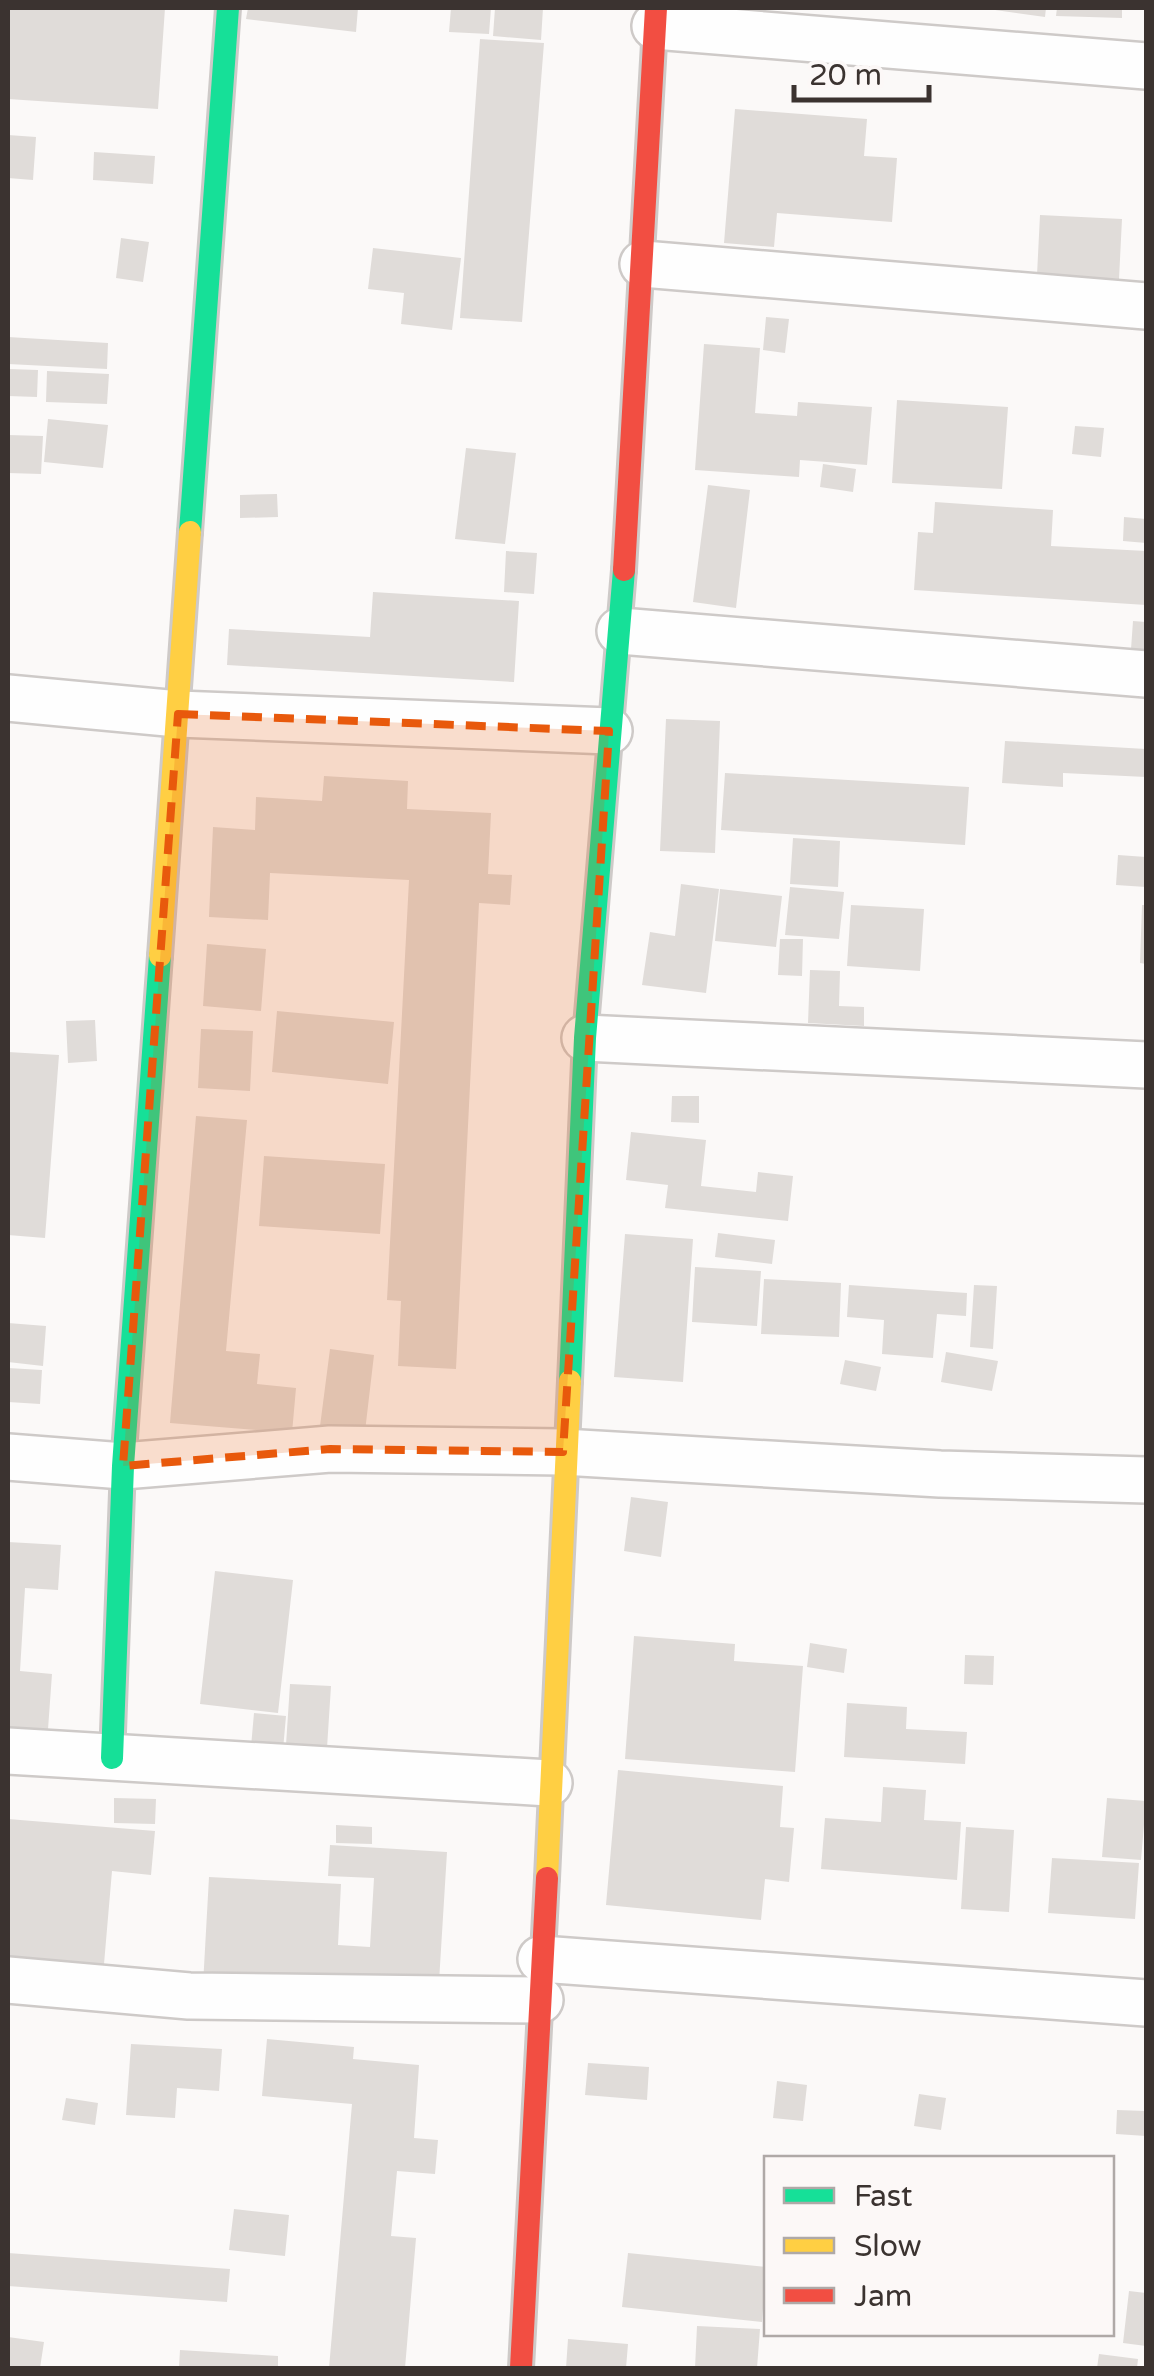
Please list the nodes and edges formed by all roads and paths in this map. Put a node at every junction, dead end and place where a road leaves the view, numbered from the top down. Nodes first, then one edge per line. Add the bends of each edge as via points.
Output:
1 (228, 8) edge
2 (655, 17) edge
3 (1146, 66) edge
4 (643, 264) junction
5 (1146, 306) edge
6 (620, 631) junction
7 (1146, 674) edge
8 (8, 698) edge
9 (178, 714) junction
10 (609, 731) junction
11 (585, 1038) junction
12 (1146, 1065) edge
13 (563, 1452) junction
14 (8, 1456) edge
15 (123, 1466) junction
16 (1146, 1480) edge
17 (8, 1752) edge
18 (112, 1758) junction
19 (549, 1783) junction
20 (8, 1980) edge
21 (540, 1980) junction
22 (1146, 2003) edge
23 (521, 2368) edge

1 - 9 main road
2 - 3 street
2 - 4 main road
4 - 5 street
4 - 6 main road
6 - 7 street
6 - 10 main road
8 - 9 street
9 - 10 street
9 - 15 main road
10 - 11 main road
11 - 12 street
11 - 13 main road
13 - 15 street via 330,1450
13 - 16 street
13 - 19 main road
14 - 15 street
15 - 18 main road
17 - 18 street
18 - 19 street
19 - 21 main road
20 - 21 street via 190,1996
21 - 22 street
21 - 23 main road

